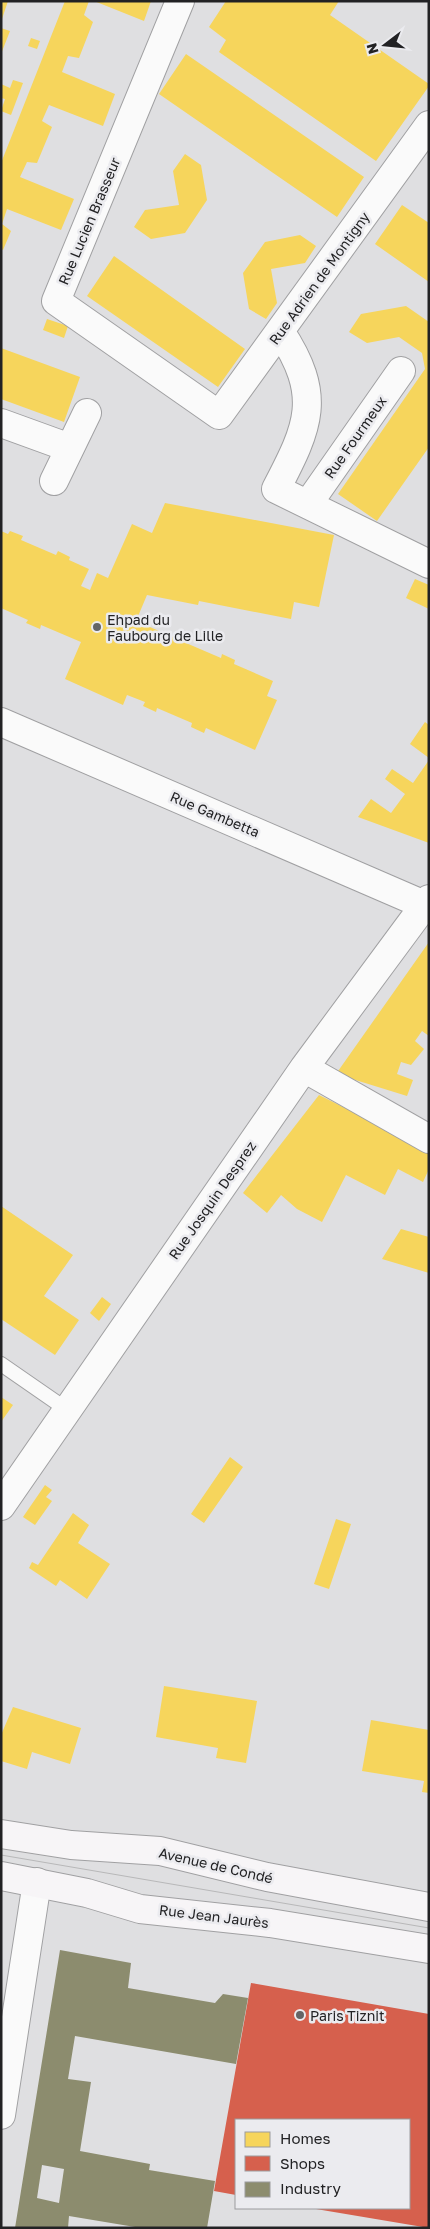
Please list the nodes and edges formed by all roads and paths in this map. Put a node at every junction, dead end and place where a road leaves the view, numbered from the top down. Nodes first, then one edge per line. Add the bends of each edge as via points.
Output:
1 (180, 1) edge
2 (429, 125) edge
3 (280, 331) junction
4 (401, 371) dead end
5 (205, 404) joint
6 (87, 413) dead end
7 (1, 423) edge
8 (70, 448) junction
9 (54, 481) dead end
10 (308, 504) junction
11 (429, 564) edge
12 (1, 722) edge
13 (427, 904) edge
14 (304, 1068) junction
15 (429, 1139) edge
16 (1, 1364) edge
17 (66, 1409) junction
18 (1, 1506) edge
19 (1, 1834) edge
20 (1, 1876) edge
21 (36, 1882) junction
22 (429, 1907) edge
23 (429, 1949) edge
24 (1, 2115) edge

1 - 5 street, Rue Lucien Brasseur via 56,301
2 - 3 street, Rue Adrien de Montigny
3 - 5 street, Rue Adrien de Montigny via 220,416
3 - 10 street via 294,351 307,403 302,438 276,489
4 - 10 street, Rue Fourmeux
6 - 8 street
7 - 8 street
8 - 9 street
10 - 11 street
12 - 13 street, Rue Gambetta
13 - 14 street, Rue Josquin Desprez
14 - 15 street
14 - 17 street, Rue Josquin Desprez
16 - 17 lane
17 - 18 street, Rue Josquin Desprez
19 - 22 main road, Avenue de Condé via 71,1845 160,1851 267,1877
20 - 21 main road, Rue Jean Jaurès
21 - 23 main road, Rue Jean Jaurès via 87,1892 140,1908 270,1923
21 - 24 street

